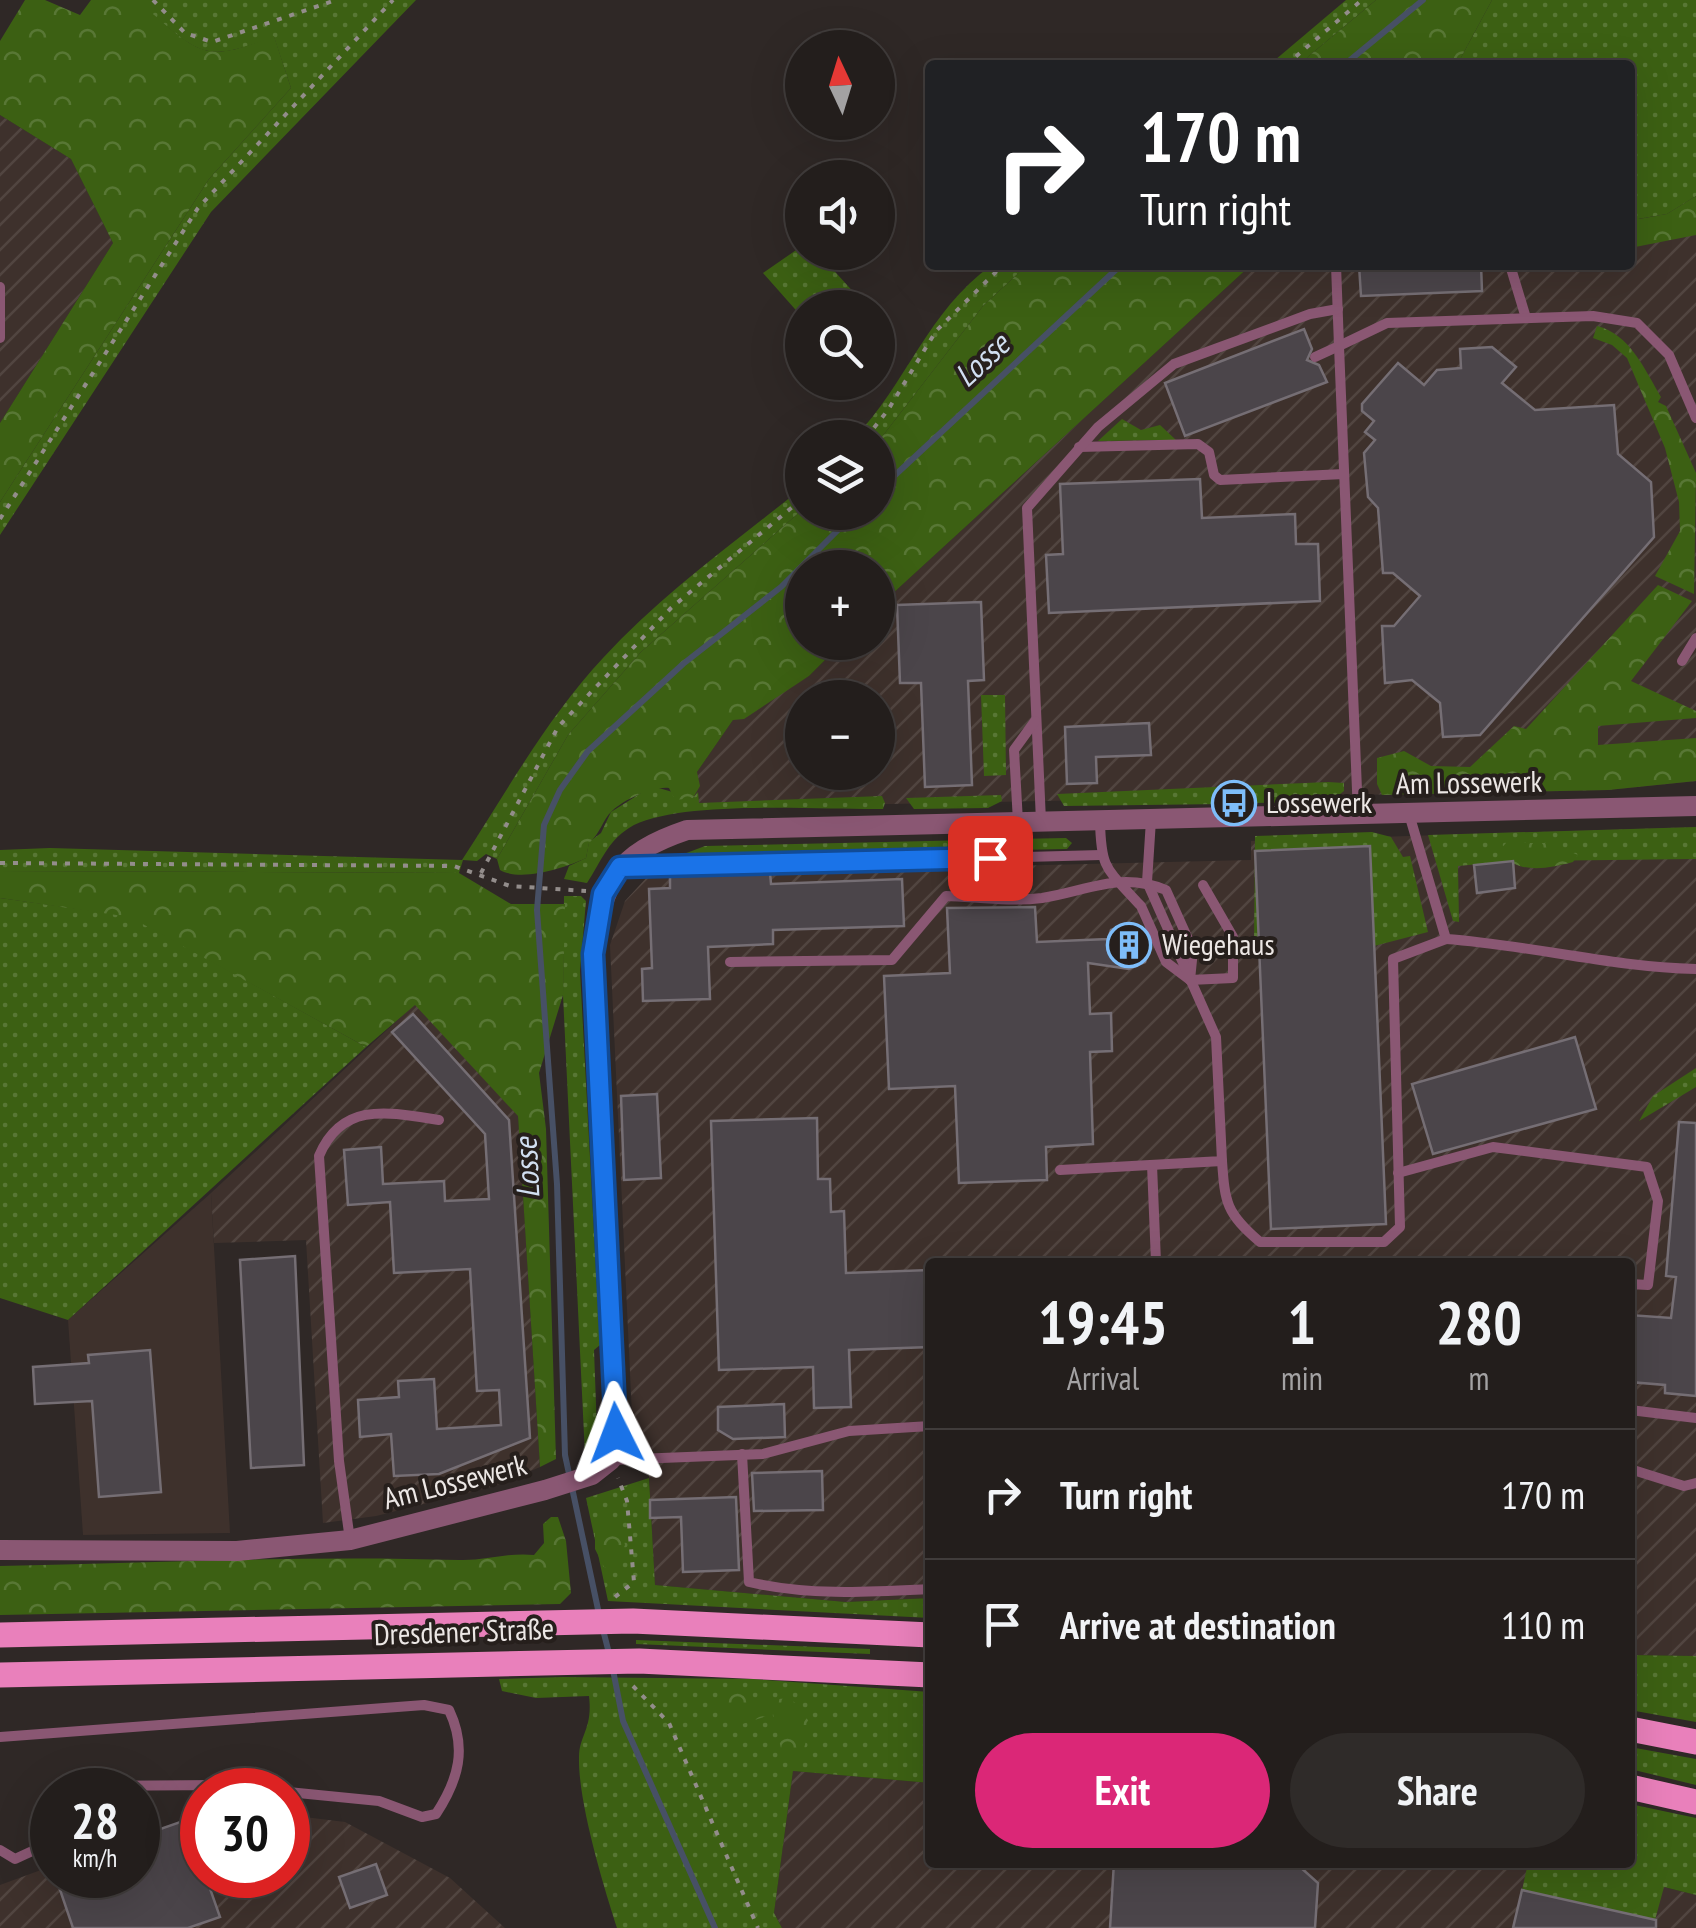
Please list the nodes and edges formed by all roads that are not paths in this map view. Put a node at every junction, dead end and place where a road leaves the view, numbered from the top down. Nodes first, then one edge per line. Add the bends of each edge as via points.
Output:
1 (1336, 270) edge
2 (1512, 270) edge
3 (0, 287) edge
4 (1338, 310) junction
5 (1526, 318) junction
6 (0, 338) edge
7 (1339, 346) junction
8 (1315, 356) dead end
9 (1696, 418) edge
10 (1079, 447) junction
11 (1344, 474) junction
12 (1696, 638) edge
13 (1682, 662) dead end
14 (1036, 720) junction
15 (1696, 806) edge
16 (1408, 814) junction
17 (1358, 816) junction
18 (1151, 819) junction
19 (1100, 820) junction
20 (1018, 822) junction
21 (1041, 822) junction
22 (1101, 855) junction
23 (620, 867) junction
24 (1116, 879) junction
25 (1147, 882) junction
26 (1203, 885) dead end
27 (1446, 938) junction
28 (730, 962) dead end
29 (1696, 968) edge
30 (1190, 980) junction
31 (438, 1120) dead end
32 (1222, 1160) junction
33 (1152, 1165) junction
34 (1060, 1170) dead end
35 (1398, 1174) junction
36 (1156, 1258) edge
37 (1635, 1284) edge
38 (1635, 1411) edge
39 (1696, 1418) edge
40 (925, 1426) edge
41 (742, 1454) junction
42 (611, 1460) junction
43 (1635, 1471) edge
44 (1696, 1483) edge
45 (350, 1540) junction
46 (0, 1550) edge
47 (925, 1589) edge
48 (0, 1635) edge
49 (925, 1635) edge
50 (0, 1675) edge
51 (925, 1675) edge
52 (1635, 1730) edge
53 (0, 1737) edge
54 (1696, 1742) edge
55 (1635, 1788) edge
56 (310, 1794) edge
57 (1696, 1802) edge
58 (0, 1850) edge
59 (30, 1852) edge

1 - 4 lane
2 - 5 lane
3 - 6 lane
4 - 7 lane
4 - 10 lane via 1174,364
5 - 7 lane via 1387,324
5 - 9 lane via 1592,316 1637,324 1669,355
7 - 8 lane
7 - 11 lane
10 - 11 lane via 1198,444 1209,452 1220,480
10 - 14 lane via 1027,508
11 - 17 lane
12 - 13 lane
14 - 20 lane via 1014,750
14 - 21 lane
15 - 16 street, Am Lossewerk
16 - 17 street, Am Lossewerk
16 - 27 lane
17 - 18 street, Am Lossewerk
18 - 19 street, Am Lossewerk
18 - 25 lane
19 - 21 street, Am Lossewerk
19 - 22 lane
20 - 21 street, Am Lossewerk
20 - 23 street, Am Lossewerk via 687,830 646,844
22 - 23 lane
22 - 24 lane
23 - 42 street via 603,894 593,954 616,1433
24 - 25 lane
24 - 28 lane via 1040,898 946,896 892,960
24 - 30 lane via 1141,906 1166,962
25 - 30 lane
26 - 30 lane via 1233,937 1233,978
27 - 29 lane via 1630,968
27 - 35 lane via 1393,959
30 - 32 lane via 1216,1037
31 - 45 lane via 388,1111 350,1119 329,1132 319,1156
32 - 33 lane
32 - 35 lane via 1234,1220 1260,1242 1384,1242 1400,1227
33 - 34 lane
33 - 36 lane
35 - 37 lane via 1493,1147 1647,1167 1658,1200 1648,1285
38 - 39 lane
40 - 41 lane via 850,1432
41 - 42 lane
41 - 47 lane via 750,1582 862,1593
42 - 45 street, Am Lossewerk via 545,1490
43 - 44 lane via 1684,1486
45 - 46 street, Am Lossewerk via 237,1551
48 - 49 main road, Dresdener Straße via 562,1621
50 - 51 main road, Dresdener Straße via 567,1662 635,1672
52 - 54 main road
53 - 56 lane via 424,1705 448,1710 461,1736 458,1769 436,1814 422,1817 379,1801
55 - 57 main road
58 - 59 lane via 15,1859

